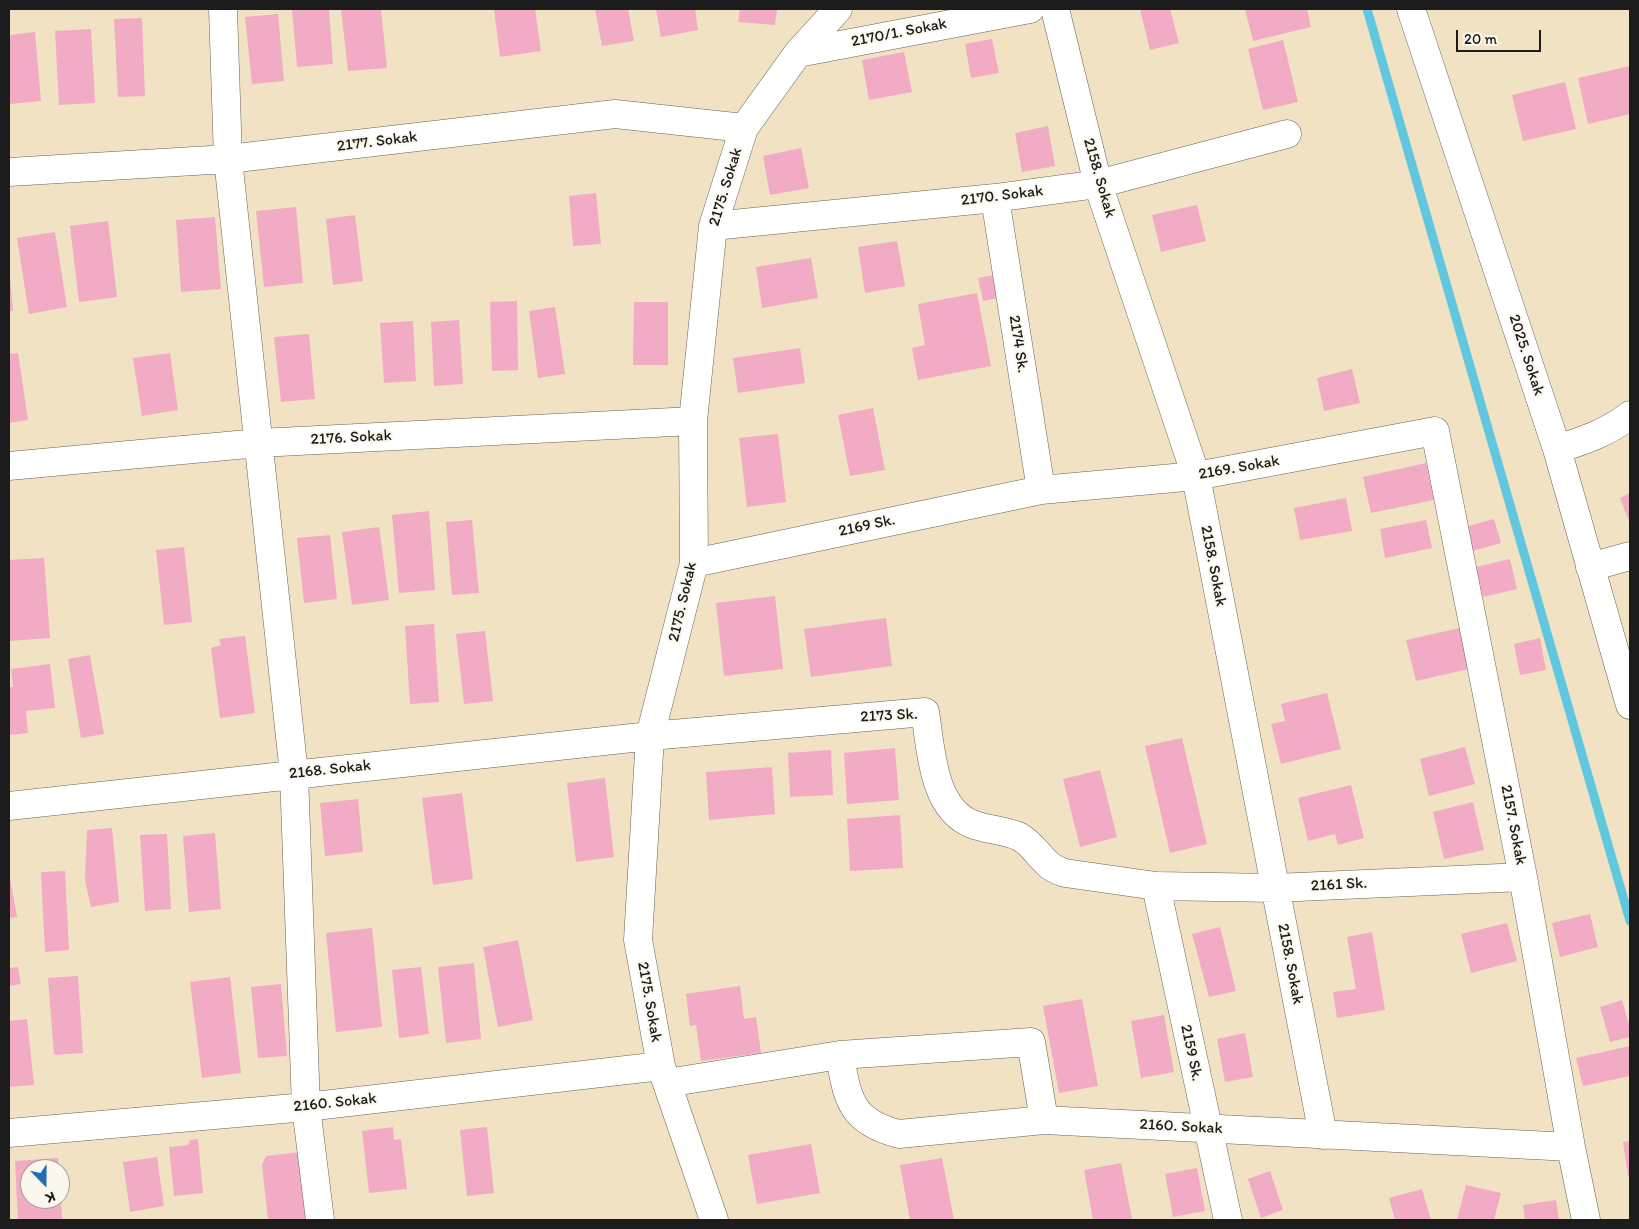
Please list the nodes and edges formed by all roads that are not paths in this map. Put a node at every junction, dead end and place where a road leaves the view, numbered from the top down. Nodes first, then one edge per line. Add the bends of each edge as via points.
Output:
1 (223, 9) edge
2 (838, 9) edge
3 (1030, 9) edge
4 (1056, 9) edge
5 (1411, 9) edge
6 (798, 53) junction
7 (744, 128) junction
8 (1287, 134) dead end
9 (228, 158) junction
10 (9, 172) edge
11 (1098, 184) junction
12 (995, 198) junction
13 (712, 226) junction
14 (1630, 415) edge
15 (693, 421) junction
16 (1435, 431) joint
17 (259, 443) junction
18 (1557, 449) junction
19 (9, 466) edge
20 (1196, 476) junction
21 (1041, 490) junction
22 (1630, 556) edge
23 (694, 563) junction
24 (1590, 566) junction
25 (1630, 705) edge
26 (650, 736) junction
27 (294, 774) junction
28 (9, 806) edge
29 (1065, 873) joint
30 (1523, 877) junction
31 (1156, 886) junction
32 (1276, 888) junction
33 (840, 1055) junction
34 (664, 1074) junction
35 (306, 1107) junction
36 (1044, 1120) junction
37 (1207, 1128) junction
38 (9, 1133) edge
39 (1323, 1135) junction
40 (1571, 1147) junction
41 (320, 1220) edge
42 (714, 1220) edge
43 (1228, 1220) edge
44 (1586, 1220) edge

1 - 9 street
2 - 6 street, 2175. Sokak
3 - 6 street, 2170/1. Sokak
4 - 11 street, 2158. Sokak
5 - 18 street, 2025. Sokak
6 - 7 street, 2175. Sokak
7 - 9 street, 2177. Sokak via 615,114
7 - 13 street, 2175. Sokak
8 - 11 street, 2170. Sokak
9 - 10 street, 2177. Sokak
9 - 17 street
11 - 12 street, 2170. Sokak
11 - 20 street, 2158. Sokak
12 - 13 street, 2170. Sokak
12 - 21 street, 2174 Sk.
13 - 15 street, 2175. Sokak
14 - 18 street via 1605,431
15 - 17 street, 2176. Sokak
15 - 23 street, 2175. Sokak
16 - 20 street, 2169. Sokak
16 - 30 street, 2157. Sokak
17 - 19 street, 2176. Sokak
17 - 27 street
18 - 24 street, 2025. Sokak
20 - 21 street, 2169. Sokak
20 - 32 street, 2158. Sokak
21 - 23 street, 2169 Sk.
22 - 24 street
23 - 26 street, 2175. Sokak
24 - 25 street, 2025. Sokak
26 - 27 street, 2168. Sokak
26 - 29 street, 2173 Sk. via 924,712 936,776 946,802 972,824 1021,838 1031,844 1048,864
26 - 34 street, 2175. Sokak via 638,940
27 - 28 street, 2168. Sokak
27 - 35 street
29 - 31 street, 2161 Sk.
30 - 32 street, 2161 Sk.
30 - 40 street, 2157. Sokak
31 - 32 street, 2161 Sk.
31 - 37 street, 2159 Sk.
32 - 39 street, 2158. Sokak
33 - 34 street, 2160. Sokak
33 - 36 street, 2160. Sokak via 845,1086 854,1107 872,1125 885,1131 900,1134
33 - 36 street, 2160. Sokak via 1031,1042
34 - 35 street, 2160. Sokak
34 - 42 street, 2175. Sokak
35 - 38 street, 2160. Sokak
35 - 41 street
36 - 37 street, 2160. Sokak
37 - 39 street, 2160. Sokak
37 - 43 street, 2159 Sk.
39 - 40 street, 2160. Sokak
40 - 44 street, 2157. Sokak

